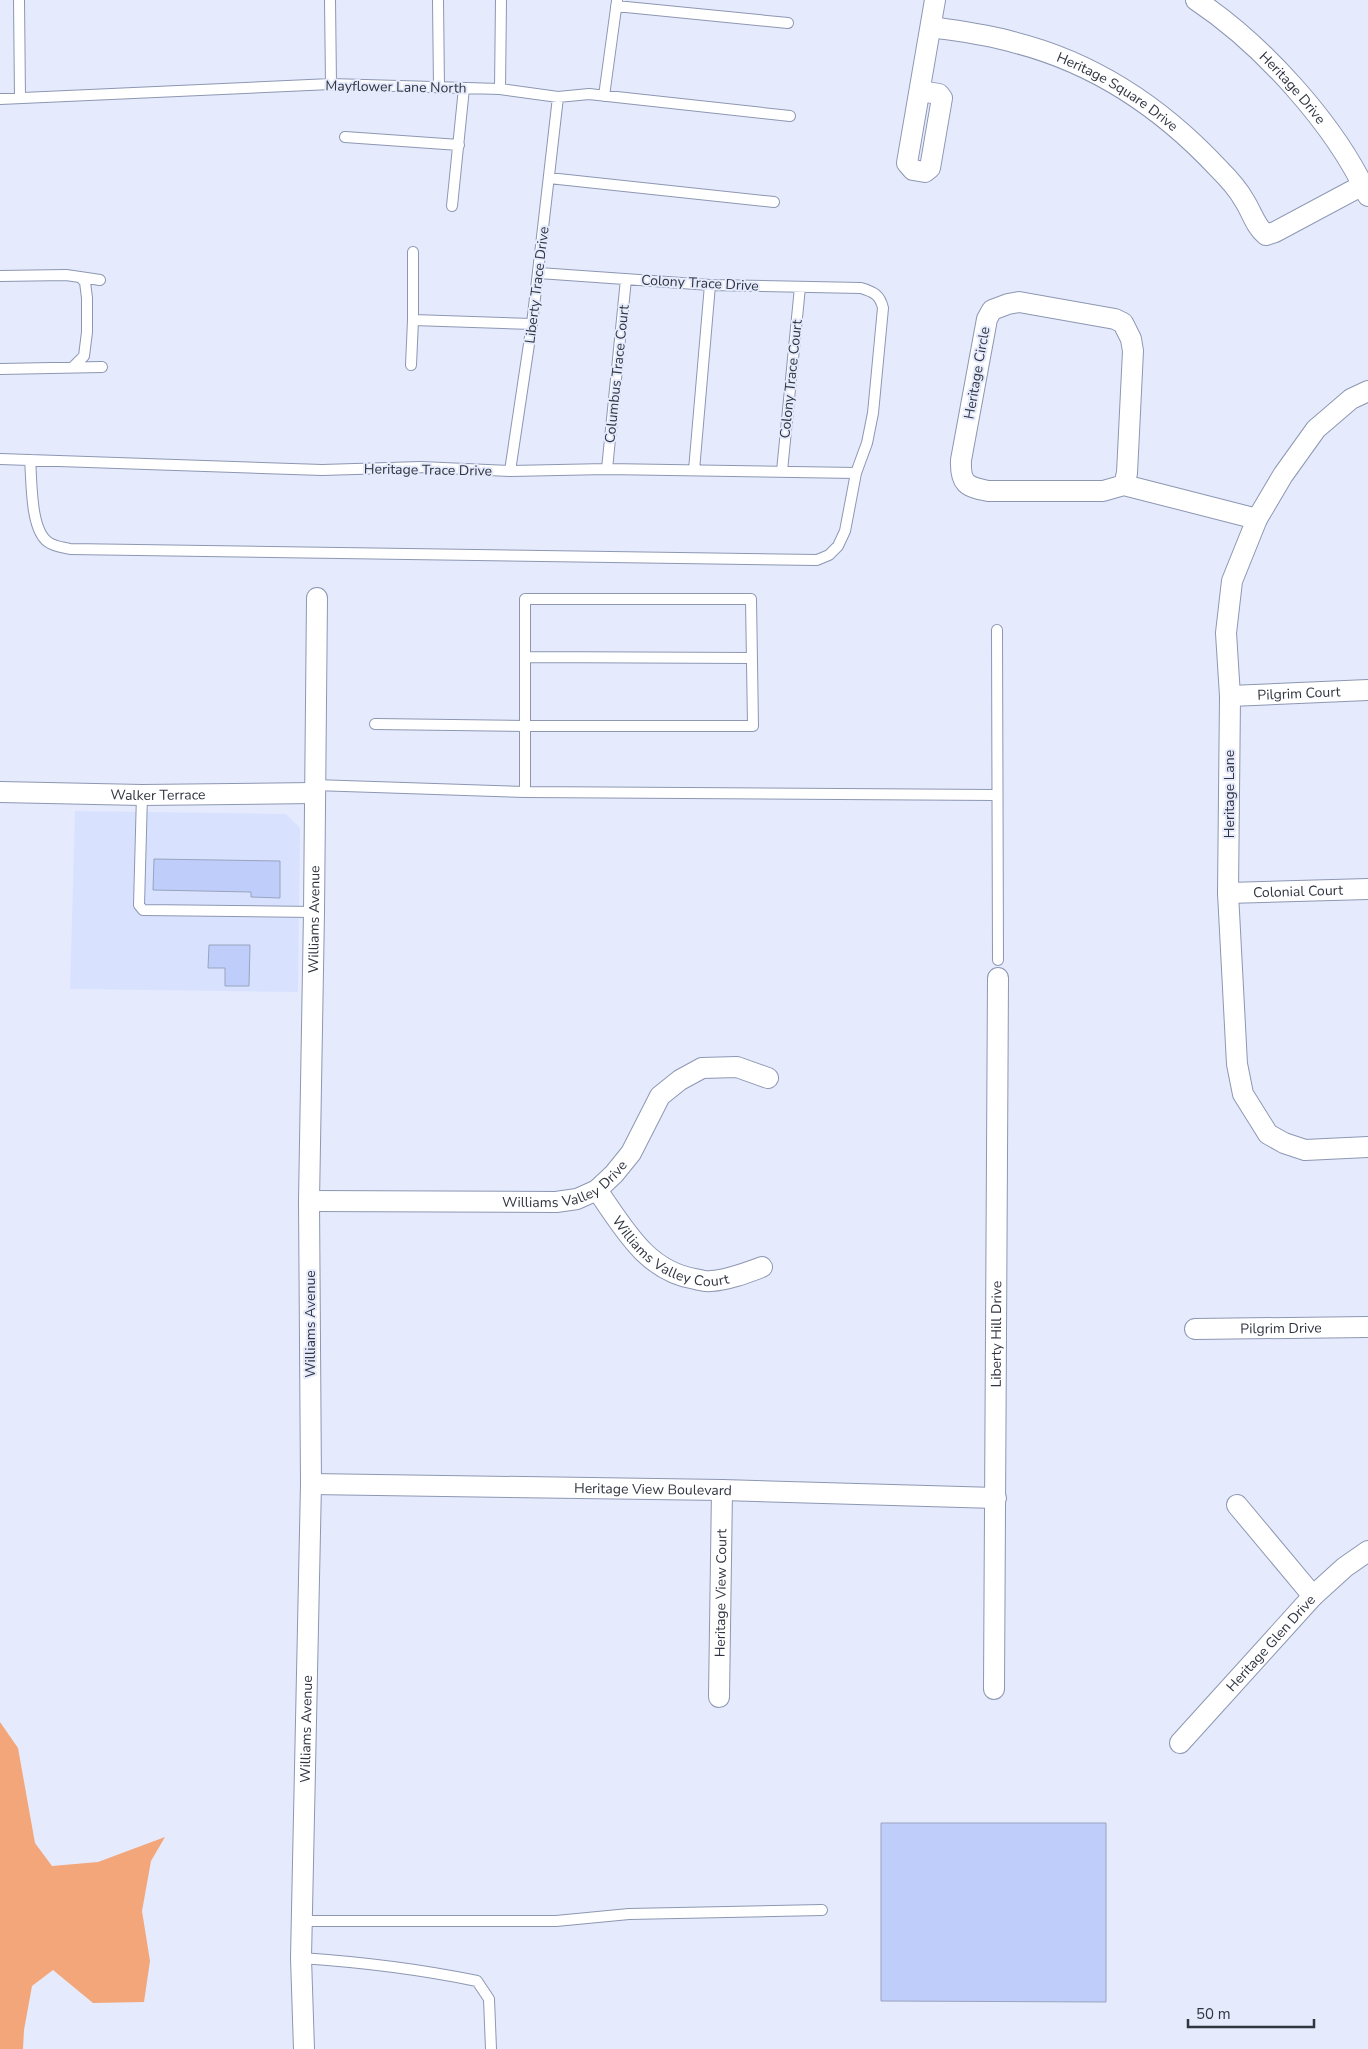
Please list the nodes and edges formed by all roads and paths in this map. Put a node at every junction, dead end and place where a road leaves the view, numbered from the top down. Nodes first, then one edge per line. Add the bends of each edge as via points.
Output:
1 (19, 0) edge
2 (330, 0) edge
3 (438, 0) edge
4 (501, 0) edge
5 (935, 0) edge
6 (1196, 0) edge
7 (617, 3) edge
8 (788, 23) dead end
9 (931, 26) junction
10 (331, 84) junction
11 (439, 88) junction
12 (464, 88) junction
13 (500, 90) junction
14 (920, 91) dead end
15 (604, 96) junction
16 (20, 98) junction
17 (558, 98) junction
18 (0, 99) edge
19 (790, 116) dead end
20 (345, 137) dead end
21 (459, 145) junction
22 (549, 178) junction
23 (1366, 190) edge
24 (774, 202) dead end
25 (452, 206) dead end
26 (413, 252) dead end
27 (539, 273) junction
28 (0, 276) edge
29 (80, 277) junction
30 (626, 279) junction
31 (100, 280) dead end
32 (710, 285) junction
33 (800, 287) junction
34 (413, 320) junction
35 (532, 324) junction
36 (412, 364) dead end
37 (73, 367) junction
38 (102, 367) dead end
39 (0, 369) edge
40 (1368, 391) edge
41 (0, 459) edge
42 (30, 460) junction
43 (607, 469) junction
44 (694, 470) junction
45 (510, 471) junction
46 (782, 471) junction
47 (856, 473) junction
48 (1124, 485) junction
49 (1257, 519) junction
50 (317, 598) dead end
51 (997, 630) dead end
52 (525, 657) junction
53 (751, 658) junction
54 (1368, 690) edge
55 (1230, 696) junction
56 (375, 724) dead end
57 (525, 726) junction
58 (314, 789) junction
59 (0, 792) edge
60 (525, 792) junction
61 (142, 795) junction
62 (996, 795) junction
63 (1368, 889) edge
64 (1228, 894) junction
65 (314, 912) junction
66 (998, 969) joint
67 (768, 1078) dead end
68 (1368, 1146) edge
69 (597, 1190) junction
70 (309, 1201) junction
71 (762, 1268) dead end
72 (1368, 1327) edge
73 (1195, 1329) dead end
74 (311, 1484) junction
75 (722, 1490) junction
76 (996, 1498) junction
77 (1237, 1505) dead end
78 (1368, 1551) edge
79 (1313, 1596) junction
80 (994, 1689) dead end
81 (719, 1697) dead end
82 (1180, 1743) dead end
83 (822, 1910) dead end
84 (302, 1921) junction
85 (301, 1958) junction
86 (304, 2049) edge
87 (491, 2049) edge

1 - 16 lane
2 - 10 lane
3 - 11 lane
4 - 13 lane
5 - 9 street
6 - 23 street, Heritage Drive via 1254,47 1297,91 1333,135
7 - 8 lane
7 - 15 lane
9 - 14 street
9 - 23 street, Heritage Square Drive via 1013,41 1071,62 1124,88 1177,127 1218,168 1244,198 1259,229 1266,235
10 - 11 lane, Mayflower Lane North
10 - 16 lane, Mayflower Lane North
11 - 12 lane, Mayflower Lane North
12 - 13 lane, Mayflower Lane North
12 - 21 lane
13 - 17 lane, Mayflower Lane North
15 - 17 lane, Mayflower Lane North via 589,94
15 - 19 lane, Mayflower Lane North
16 - 18 lane, Mayflower Lane North
17 - 22 lane, Liberty Trace Drive
20 - 21 lane
21 - 25 lane
22 - 24 lane
22 - 27 lane, Liberty Trace Drive
26 - 34 lane
27 - 30 lane, Colony Trace Drive
27 - 35 lane, Liberty Trace Drive
28 - 29 lane
29 - 31 lane
29 - 37 lane via 85,282 87,332 84,356
30 - 32 lane, Colony Trace Drive
30 - 43 lane, Columbus Trace Court
32 - 33 lane, Colony Trace Drive
32 - 44 lane
33 - 46 lane, Colony Trace Court
33 - 47 lane, Colony Trace Drive via 861,288 873,291 881,298 883,308 873,413
34 - 35 lane
34 - 36 lane
35 - 45 lane, Liberty Trace Drive
37 - 38 lane
37 - 39 lane
40 - 49 street, Heritage Lane via 1351,399 1316,429
41 - 42 lane, Heritage Trace Drive
42 - 45 lane, Heritage Trace Drive via 322,470 421,468
42 - 47 lane via 35,514 43,537 58,547 100,549 817,560 838,546 845,531
43 - 44 lane, Heritage Trace Drive
43 - 45 lane, Heritage Trace Drive
44 - 46 lane, Heritage Trace Drive
46 - 47 lane, Heritage Trace Drive
48 - 48 street, Heritage Circle via 1103,492 988,491 975,489 964,482 961,460 986,319 992,310 1019,302 1123,323 1133,351
48 - 49 street
49 - 55 street, Heritage Lane via 1232,581 1226,633
50 - 58 street, Williams Avenue
51 - 62 lane
52 - 53 lane
52 - 53 lane via 525,599 750,599
52 - 57 lane
53 - 57 lane via 753,726
54 - 55 street, Pilgrim Court
55 - 64 street, Heritage Lane
56 - 57 lane
57 - 60 lane
58 - 60 lane
58 - 61 street, Walker Terrace
58 - 65 street, Williams Avenue
59 - 61 street, Walker Terrace
60 - 62 lane
61 - 65 lane via 139,905 143,910
62 - 66 lane
63 - 64 street, Colonial Court
64 - 68 street, Heritage Lane via 1237,1064 1243,1094 1256,1118 1268,1134 1305,1150
65 - 70 street, Williams Avenue
66 - 76 street, Liberty Hill Drive
67 - 69 street, Williams Valley Drive via 737,1067 702,1068 680,1080 660,1096 631,1153
69 - 70 street, Williams Valley Drive via 577,1199 556,1202
69 - 71 street, Williams Valley Court via 629,1235 655,1263 679,1276 710,1281
70 - 74 street, Williams Avenue
72 - 73 street, Pilgrim Drive
74 - 75 street, Heritage View Boulevard
74 - 84 street, Williams Avenue
75 - 76 street, Heritage View Boulevard
75 - 81 street, Heritage View Court
76 - 80 street, Liberty Hill Drive
77 - 79 street
78 - 79 street, Heritage Glen Drive
79 - 82 street, Heritage Glen Drive
83 - 84 lane via 629,1914 556,1921
84 - 85 street, Williams Avenue
85 - 86 street, Williams Avenue
85 - 87 lane via 358,1962 477,1981 489,1999

